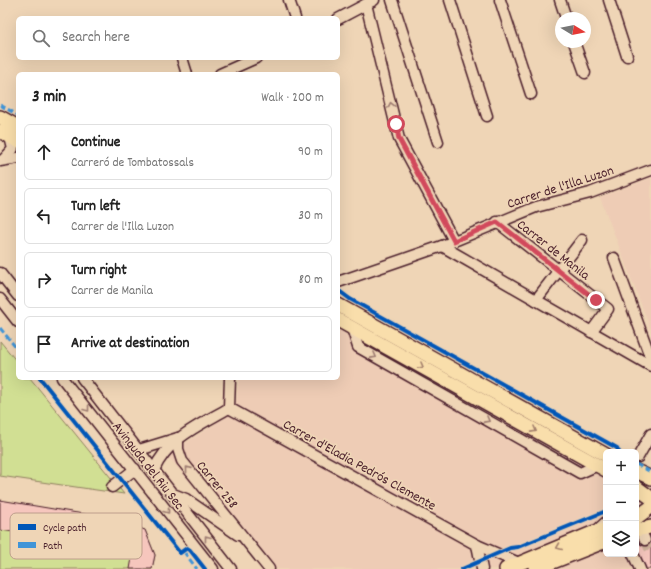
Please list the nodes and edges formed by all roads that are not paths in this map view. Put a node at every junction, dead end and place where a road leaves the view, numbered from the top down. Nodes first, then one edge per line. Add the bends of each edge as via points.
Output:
1 (289, 0) edge
2 (392, 0) edge
3 (450, 0) edge
4 (500, 0) edge
5 (560, 0) edge
6 (609, 0) edge
7 (370, 2) edge
8 (564, 12) edge
9 (294, 16) edge
10 (340, 18) edge
11 (576, 48) edge
12 (626, 56) dead end
13 (183, 60) edge
14 (252, 60) edge
15 (186, 72) edge
16 (224, 72) edge
17 (585, 73) dead end
18 (531, 94) dead end
19 (487, 116) dead end
20 (0, 117) edge
21 (13, 140) edge
22 (438, 142) dead end
23 (16, 158) edge
24 (2, 161) edge
25 (651, 170) edge
26 (497, 222) junction
27 (582, 240) dead end
28 (454, 241) junction
29 (442, 246) junction
30 (614, 258) dead end
31 (558, 270) junction
32 (0, 273) edge
33 (340, 284) edge
34 (16, 293) edge
35 (536, 300) junction
36 (1, 302) edge
37 (340, 306) edge
38 (16, 320) edge
39 (340, 321) edge
40 (591, 332) junction
41 (651, 359) edge
42 (651, 366) edge
43 (64, 380) edge
44 (84, 380) edge
45 (230, 380) edge
46 (229, 408) junction
47 (651, 434) edge
48 (178, 438) junction
49 (138, 450) junction
50 (639, 455) edge
51 (603, 463) edge
52 (134, 469) junction
53 (154, 470) junction
54 (639, 472) edge
55 (651, 478) edge
56 (112, 487) dead end
57 (639, 489) edge
58 (173, 494) junction
59 (651, 498) edge
60 (651, 507) edge
61 (642, 529) edge
62 (601, 531) edge
63 (248, 542) junction
64 (603, 543) edge
65 (478, 545) junction
66 (634, 557) edge
67 (519, 563) junction
68 (213, 569) edge
69 (231, 569) edge
70 (270, 569) edge
71 (482, 569) edge
72 (506, 569) edge
73 (535, 569) edge
74 (640, 569) edge

1 - 9 street
2 - 22 street
3 - 19 street
4 - 18 street
5 - 8 street
6 - 12 street
7 - 10 street
28 -> 7 street via 399,139
11 - 17 street
13 - 15 street
14 - 16 street
20 - 21 main road
21 - 24 street
23 - 24 street
25 - 26 street, Carrer de l'Illa Luzon via 590,193 536,206
26 - 28 street, Carrer de l'Illa Luzon
26 - 31 street, Carrer de Manila
27 - 31 street
28 - 29 street, Carrer de l'Illa Luzon
29 - 33 street, Carrer de l'Illa Luzon
29 - 35 street
30 - 41 street
31 - 35 street
31 - 40 street, Carrer de Manila via 608,309
32 - 34 street
35 - 40 street
36 - 38 street
37 - 51 main road
39 -> 51 main road
40 - 42 street
43 -> 52 street, Avinguda del Riu Sec
44 - 49 street, Avinguda del Riu Sec
45 - 46 street
46 - 48 street
46 - 65 street, Carrer d'Eladia Pedrós Clemente
47 - 50 street
48 - 49 street
48 - 53 street via 160,456
63 -> 48 street, Carrer 258 via 182,461
49 - 53 street, Avinguda del Riu Sec
52 - 56 street
52 -> 68 street, Avinguda del Riu Sec
53 - 58 street, Avinguda del Riu Sec
54 - 55 main road
57 - 59 main road
58 - 63 street, Carrer 258 via 186,499
69 -> 58 street, Avinguda del Riu Sec
60 - 61 main road
62 -> 67 main road
63 - 70 street, Carrer 258
64 - 73 main road
65 - 67 street, Carrer d'Eladia Pedrós Clemente
65 - 71 street
66 - 74 street
67 - 72 main road

